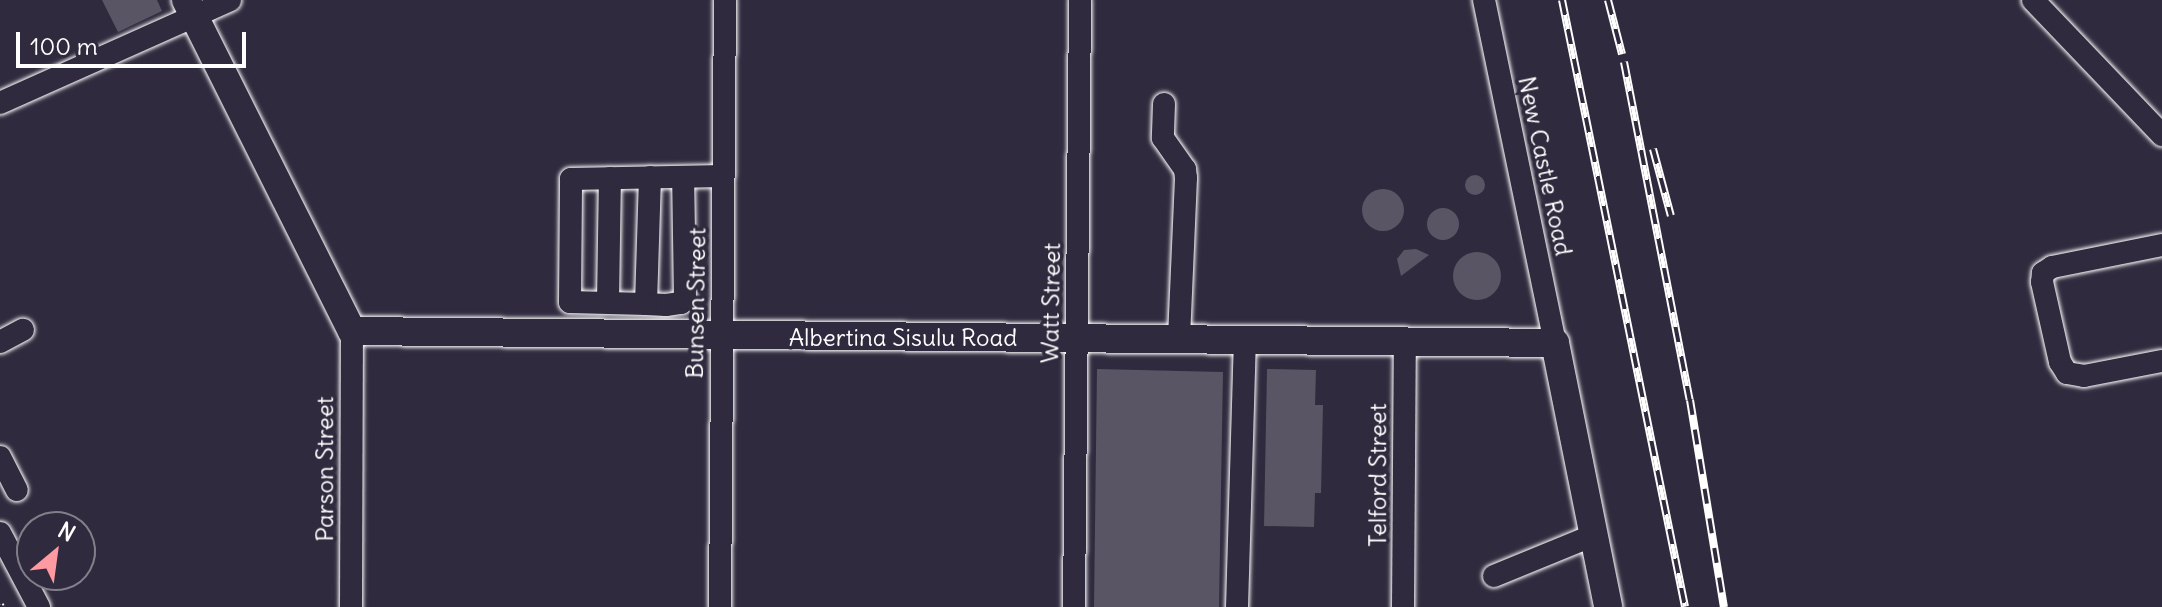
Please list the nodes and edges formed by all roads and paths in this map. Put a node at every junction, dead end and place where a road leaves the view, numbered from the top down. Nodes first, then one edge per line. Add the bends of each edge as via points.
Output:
1 (230, 0) edge
2 (725, 0) edge
3 (1080, 0) edge
4 (1484, 0) edge
5 (2033, 0) edge
6 (190, 8) edge
7 (0, 103) edge
8 (1164, 104) dead end
9 (2162, 135) edge
10 (723, 176) junction
11 (650, 177) junction
12 (683, 177) junction
13 (610, 178) junction
14 (2162, 245) edge
15 (608, 302) junction
16 (646, 304) junction
17 (23, 330) dead end
18 (352, 331) junction
19 (721, 336) junction
20 (1076, 339) junction
21 (1179, 340) junction
22 (1245, 341) junction
23 (0, 342) edge
24 (1405, 343) junction
25 (1555, 343) junction
26 (2162, 361) edge
27 (0, 457) edge
28 (17, 490) dead end
29 (0, 533) edge
30 (1594, 535) junction
31 (1494, 576) dead end
32 (39, 607) edge
33 (351, 607) edge
34 (720, 607) edge
35 (1074, 607) edge
36 (1237, 607) edge
37 (1403, 607) edge
38 (1608, 607) edge

1 - 6 street
2 - 10 street, Bunsen Street
3 - 20 street, Watt Street
4 - 25 street, New Castle Road
5 - 9 street
6 - 7 street
6 - 18 main road
8 - 21 street via 1163,138 1186,178
10 - 12 street
10 - 19 street, Bunsen Street
11 - 12 street
11 - 13 street
11 - 16 street
12 - 16 street via 685,298 681,303
13 - 15 street
13 - 15 street via 571,179 570,302
14 - 26 street via 2052,267 2043,273 2042,282 2067,373 2084,376
15 - 16 street
17 - 23 street
18 - 19 main road, Albertina Sisulu Road
18 - 33 street, Parson Street
19 - 20 main road, Albertina Sisulu Road
19 - 34 street, Bunsen Street
20 - 21 main road, Albertina Sisulu Road
20 - 35 street, Watt Street
21 - 22 main road, Albertina Sisulu Road
22 - 24 main road, Albertina Sisulu Road
22 - 36 street
24 - 25 main road, Albertina Sisulu Road
24 - 37 street, Telford Street
25 - 30 main road
27 - 28 street
29 - 32 street
30 - 31 street
30 - 38 main road

